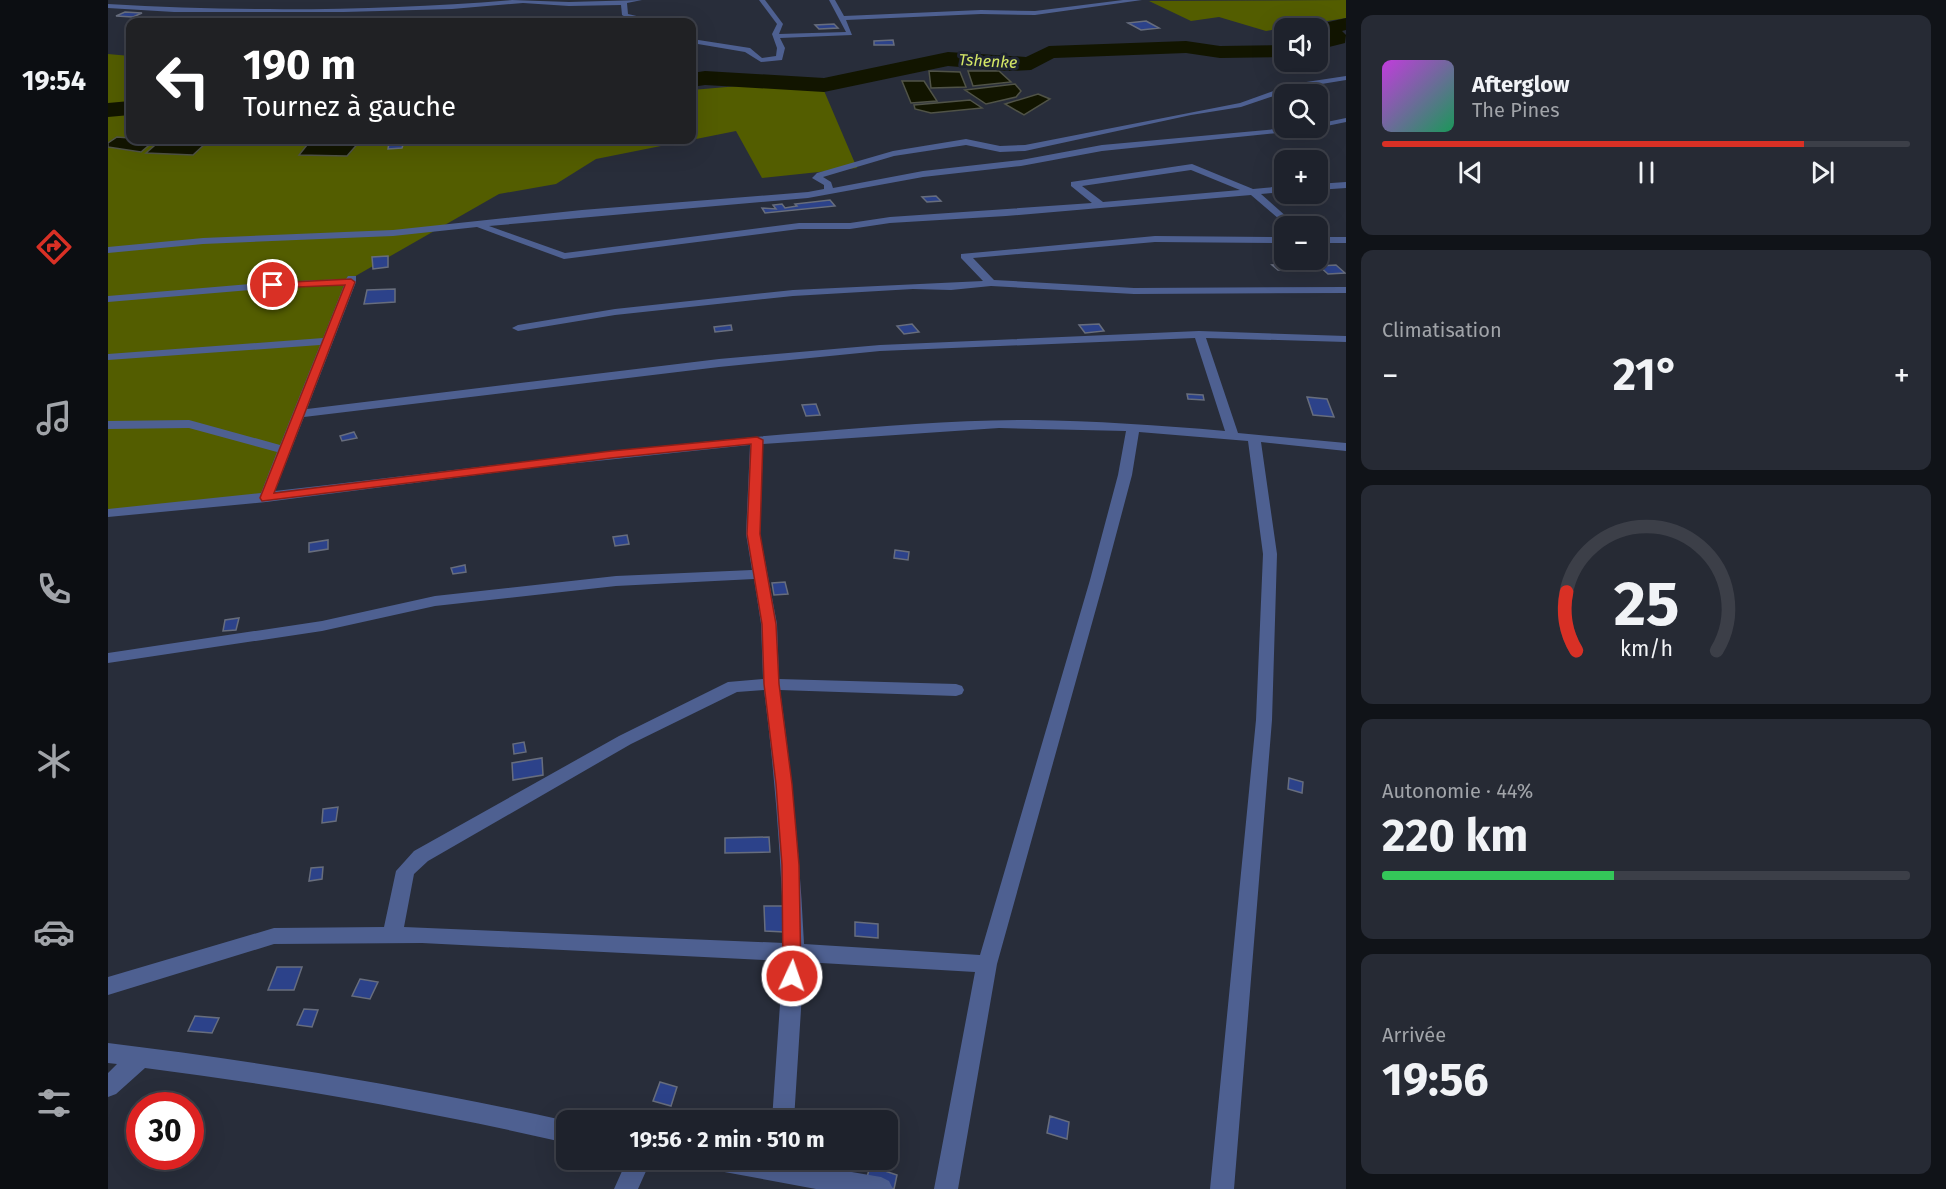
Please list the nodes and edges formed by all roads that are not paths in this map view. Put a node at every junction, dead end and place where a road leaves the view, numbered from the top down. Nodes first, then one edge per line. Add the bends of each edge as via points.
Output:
1 (206, 0) edge
2 (639, 0) edge
3 (762, 0) edge
4 (832, 0) edge
5 (1139, 0) edge
6 (610, 1) edge
7 (108, 6) edge
8 (192, 10) junction
9 (635, 18) edge
10 (840, 18) junction
11 (776, 36) junction
12 (696, 42) edge
13 (1346, 78) edge
14 (1346, 120) edge
15 (1328, 124) edge
16 (1274, 131) edge
17 (1346, 184) edge
18 (1328, 186) edge
19 (829, 190) junction
20 (1274, 190) edge
21 (1254, 192) junction
22 (1101, 206) junction
23 (1281, 216) edge
24 (477, 225) junction
25 (1274, 240) edge
26 (1328, 240) edge
27 (1346, 240) edge
28 (108, 249) edge
29 (991, 283) junction
30 (1346, 290) edge
31 (108, 299) edge
32 (518, 327) dead end
33 (1199, 334) junction
34 (1346, 339) edge
35 (326, 341) junction
36 (108, 357) edge
37 (299, 414) junction
38 (108, 425) edge
39 (1133, 427) junction
40 (1233, 436) junction
41 (1254, 438) junction
42 (757, 440) junction
43 (1346, 447) edge
44 (284, 450) junction
45 (266, 498) junction
46 (108, 513) edge
47 (760, 574) junction
48 (108, 657) edge
49 (771, 684) junction
50 (956, 690) dead end
51 (392, 935) junction
52 (794, 953) junction
53 (987, 964) junction
54 (108, 986) edge
55 (108, 1053) edge
56 (140, 1058) junction
57 (108, 1086) edge
58 (784, 1110) edge
59 (556, 1130) edge
60 (635, 1170) edge
61 (802, 1170) edge
62 (626, 1189) edge
63 (881, 1189) edge
64 (946, 1189) edge
65 (1222, 1189) edge

1 - 8 street
2 - 6 street
3 - 11 street via 779,20
4 - 10 street
5 - 10 street via 1035,13
6 - 8 street
6 - 9 street via 624,3 625,15
7 - 8 street
10 - 11 street via 850,33
11 - 12 street via 781,48 779,58 768,61 747,50
13 - 19 street via 1296,86 1241,105 1025,148 1000,149 966,142 902,152 817,178 828,184
14 - 15 street
16 - 19 street via 1102,148
17 - 18 street
19 - 24 street
20 - 21 street
21 - 22 street
21 - 22 street via 1208,176 1197,168 1185,167 1074,184
21 - 23 street
22 - 24 street via 850,226 789,226 564,256
24 - 28 street
25 - 29 street via 1155,239 965,256
26 - 27 street
29 - 30 street via 1134,291
29 - 32 street via 793,293
31 - 35 street via 351,280
33 - 34 street
33 - 37 street via 880,348 719,363
33 - 40 street
35 - 36 street
35 - 37 street
37 - 44 street
38 - 44 street via 189,424
39 - 40 street
39 - 42 street via 1028,424 912,428
39 - 53 street via 1125,475 1097,580
40 - 41 street
41 - 43 street
41 - 65 street via 1270,554 1264,720
42 - 45 street
42 - 47 street via 753,534
44 - 45 street
45 - 46 street
47 - 48 street via 616,581 435,601 322,626
47 - 49 street via 769,624
49 - 50 street
49 - 51 street via 734,686 707,698 421,856 405,871
49 - 52 street via 789,842
51 - 52 street
51 - 54 street via 274,936
52 - 53 street
52 - 58 street
53 - 64 street
55 - 56 street
56 - 57 street
56 - 59 street via 262,1073 442,1104
60 - 62 street
61 - 63 street

